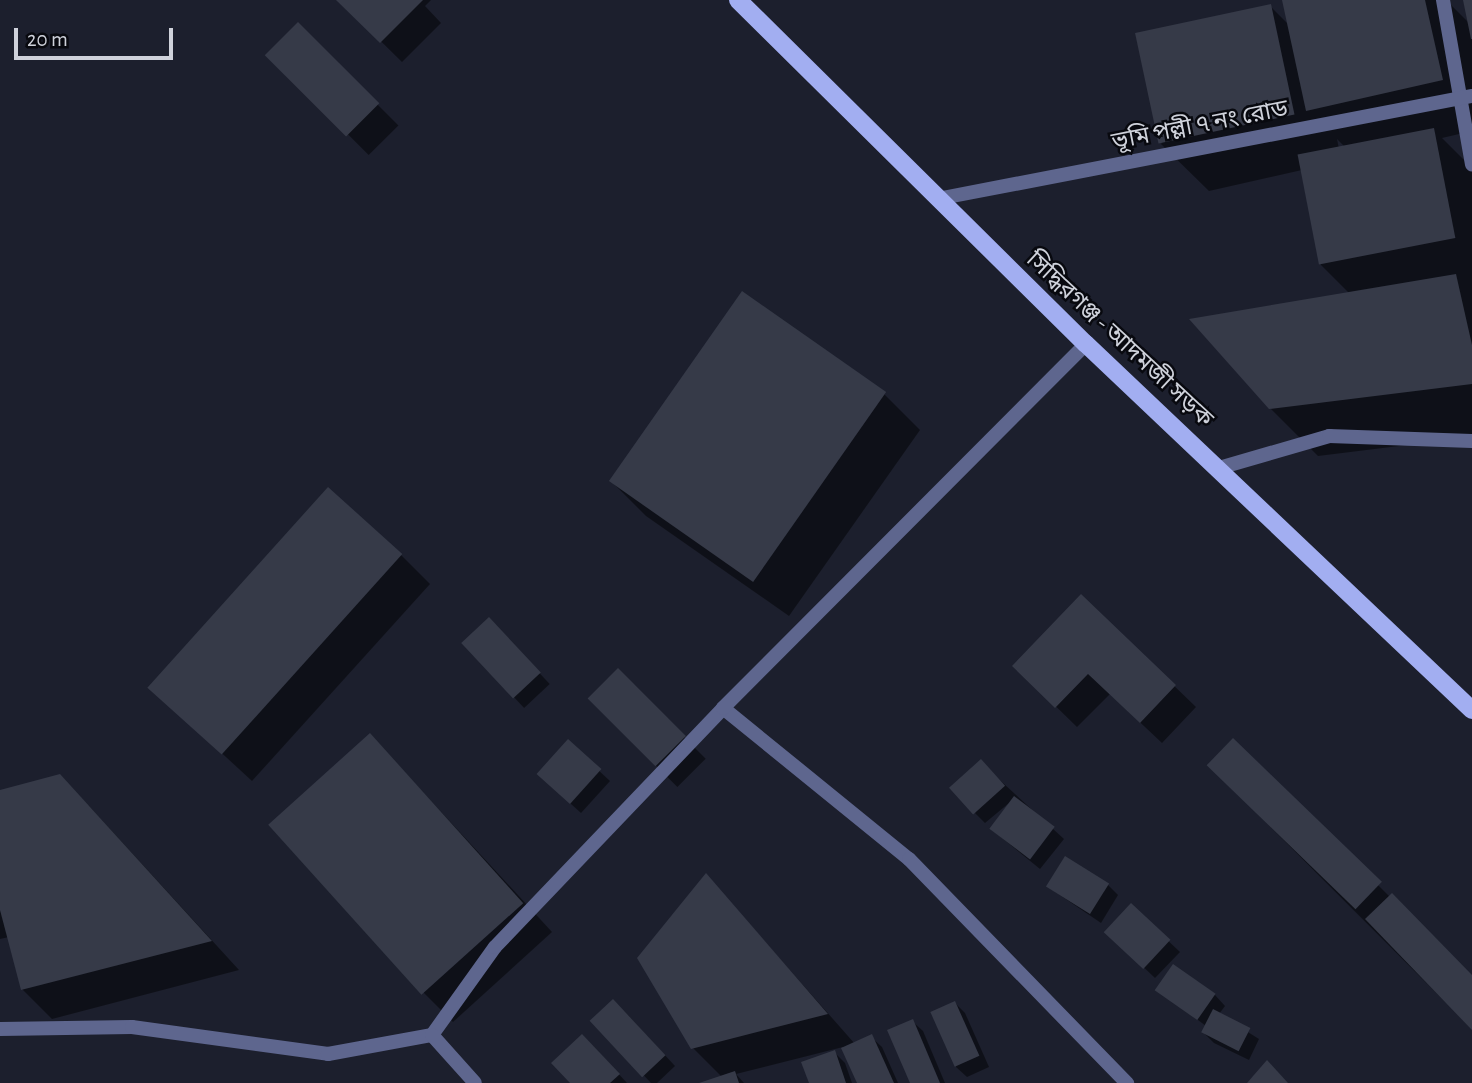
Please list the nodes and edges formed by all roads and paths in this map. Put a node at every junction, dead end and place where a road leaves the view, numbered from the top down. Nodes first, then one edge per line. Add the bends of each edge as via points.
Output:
1 (738, 0) edge
2 (1443, 0) edge
3 (1466, 97) edge
4 (1472, 164) edge
5 (937, 198) junction
6 (1086, 345) junction
7 (1472, 441) edge
8 (1219, 468) junction
9 (723, 708) junction
10 (1472, 709) edge
11 (0, 1029) edge
12 (432, 1035) junction
13 (475, 1083) edge
14 (1127, 1083) edge

1 - 5 main road, সিদ্ধিরগঞ্জ - আদমজী সড়ক
2 - 3 street
3 - 4 street
3 - 5 street, ভূমি পল্লী ৭ নং রোড
5 - 6 main road, সিদ্ধিরগঞ্জ - আদমজী সড়ক
6 - 8 main road, সিদ্ধিরগঞ্জ - আদমজী সড়ক
6 - 9 street
7 - 8 street via 1329,436
8 - 10 main road, সিদ্ধিরগঞ্জ - আদমজী সড়ক
9 - 12 street via 495,947
9 - 14 street via 909,859
11 - 12 street via 132,1027 328,1054
12 - 13 street

